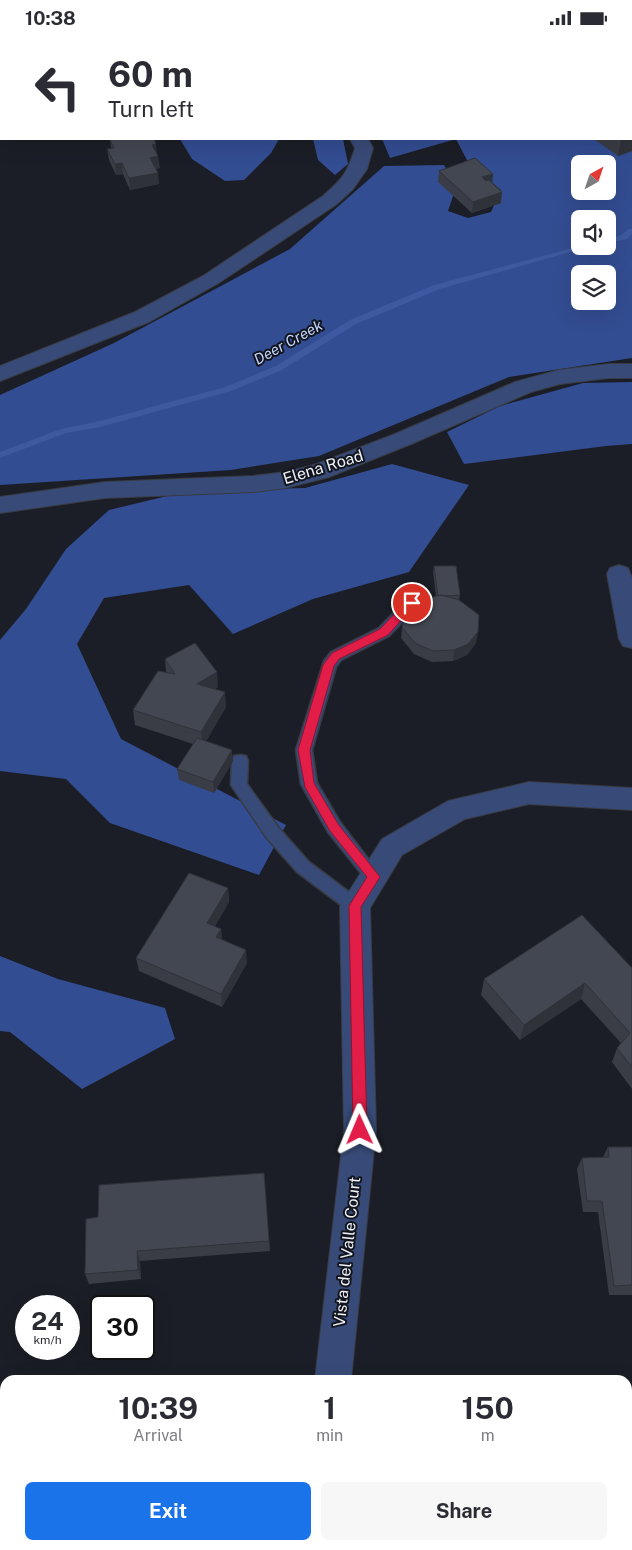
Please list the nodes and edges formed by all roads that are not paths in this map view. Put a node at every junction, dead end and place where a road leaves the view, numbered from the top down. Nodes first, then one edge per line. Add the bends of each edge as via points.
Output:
1 (360, 140) edge
2 (632, 371) edge
3 (0, 374) edge
4 (0, 505) edge
5 (619, 574) dead end
6 (412, 603) edge
7 (632, 639) edge
8 (240, 761) dead end
9 (632, 799) edge
10 (374, 877) junction
11 (355, 906) junction
12 (334, 1375) edge

1 - 3 street via 364,148 358,169 346,185 330,200 210,281 142,317
2 - 4 street, Elena Road via 559,377 523,387 404,439 321,471 286,480 105,490
5 - 7 street
6 - 10 lane via 384,632 336,656 329,665 304,750 309,784 334,827
8 - 11 lane via 239,785 272,832 304,867
9 - 10 street via 530,793 458,809 392,847
10 - 11 street
11 - 12 street, Vista del Valle Court via 360,1130

